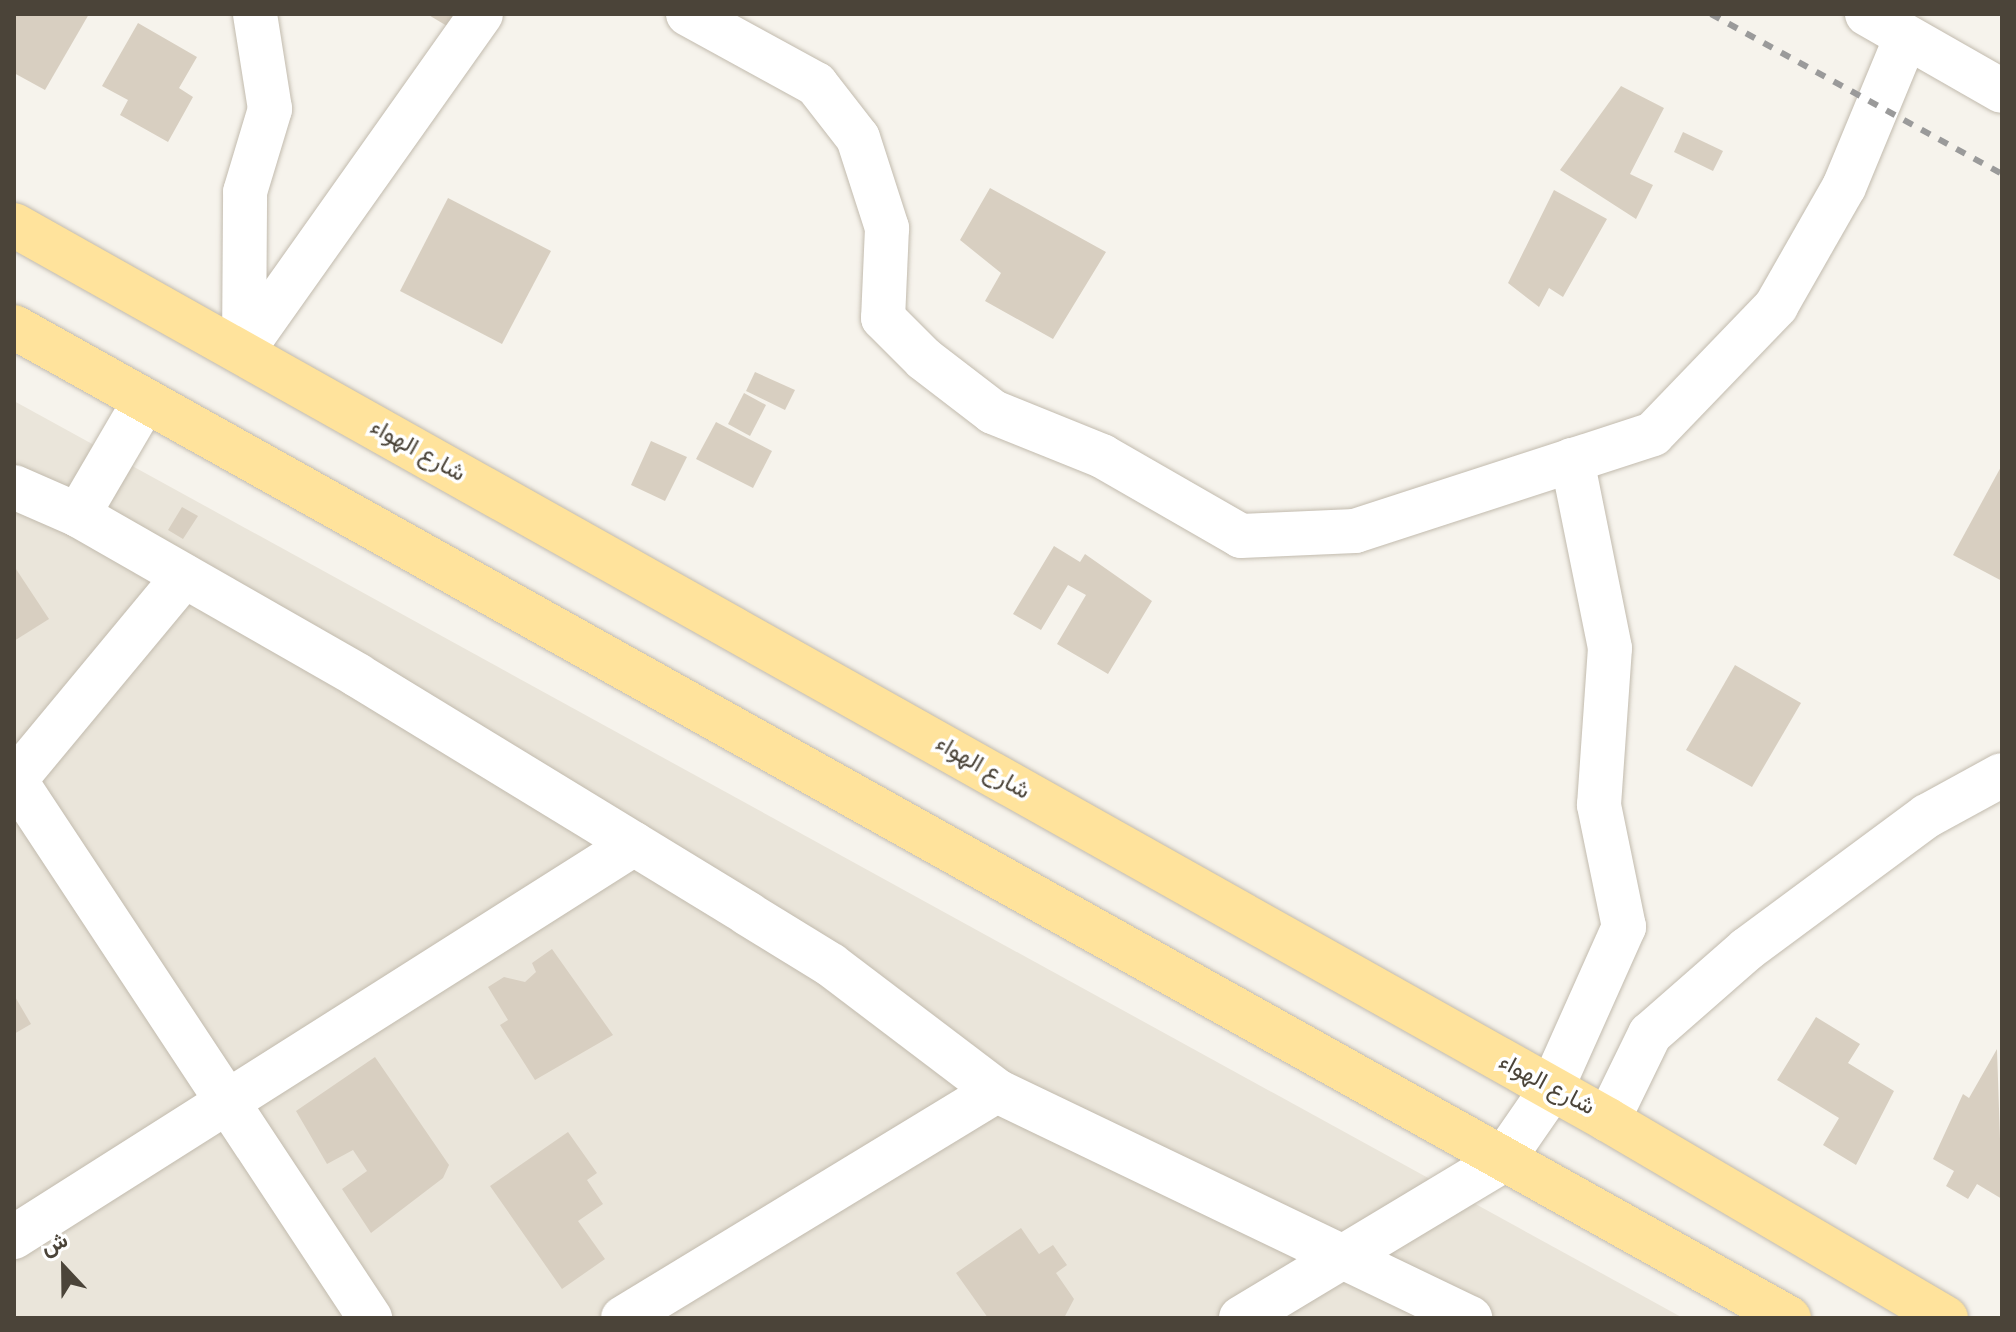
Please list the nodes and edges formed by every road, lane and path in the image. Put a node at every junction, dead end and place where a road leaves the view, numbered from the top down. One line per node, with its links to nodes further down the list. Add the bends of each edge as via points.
1 (255, 14): 9 (street, via 270,109 245,192)
2 (481, 14): 9 (street)
3 (688, 14): 11 (street, via 816,84 850,127 887,228 883,318 993,412 1102,456 1241,536 1355,531)
4 (1867, 14): 5 (street)
5 (1906, 37): 6 (street); 11 (street, via 1844,187 1776,306 1653,434)
6 (2002, 91)
7 (14, 225): 9 (main road, شارع الهواء)
8 (14, 327): 10 (main road)
9 (244, 349): 18 (main road, شارع الهواء)
10 (144, 402): 13 (street); 22 (main road)
11 (1572, 460): 18 (street, via 1610,648 1599,805 1624,927)
12 (14, 487): 13 (street)
13 (78, 515): 14 (street)
14 (184, 576): 16 (street); 17 (street)
15 (2002, 775): 21 (street, via 1927,816 1747,949 1650,1034)
16 (15, 780): 20 (street)
17 (634, 844): 19 (street, via 831,965); 20 (street)
18 (1551, 1090): 21 (main road, شارع الهواء); 22 (street)
19 (997, 1091): 24 (street); 26 (street)
20 (226, 1103): 23 (street); 25 (street)
21 (1608, 1120): 30 (main road, شارع الهواء)
22 (1502, 1161): 24 (street); 29 (main road)
23 (14, 1237)
24 (1344, 1257): 27 (street); 28 (street)
25 (370, 1318)
26 (623, 1318)
27 (1241, 1318)
28 (1470, 1318)
29 (1789, 1318)
30 (1946, 1318)

